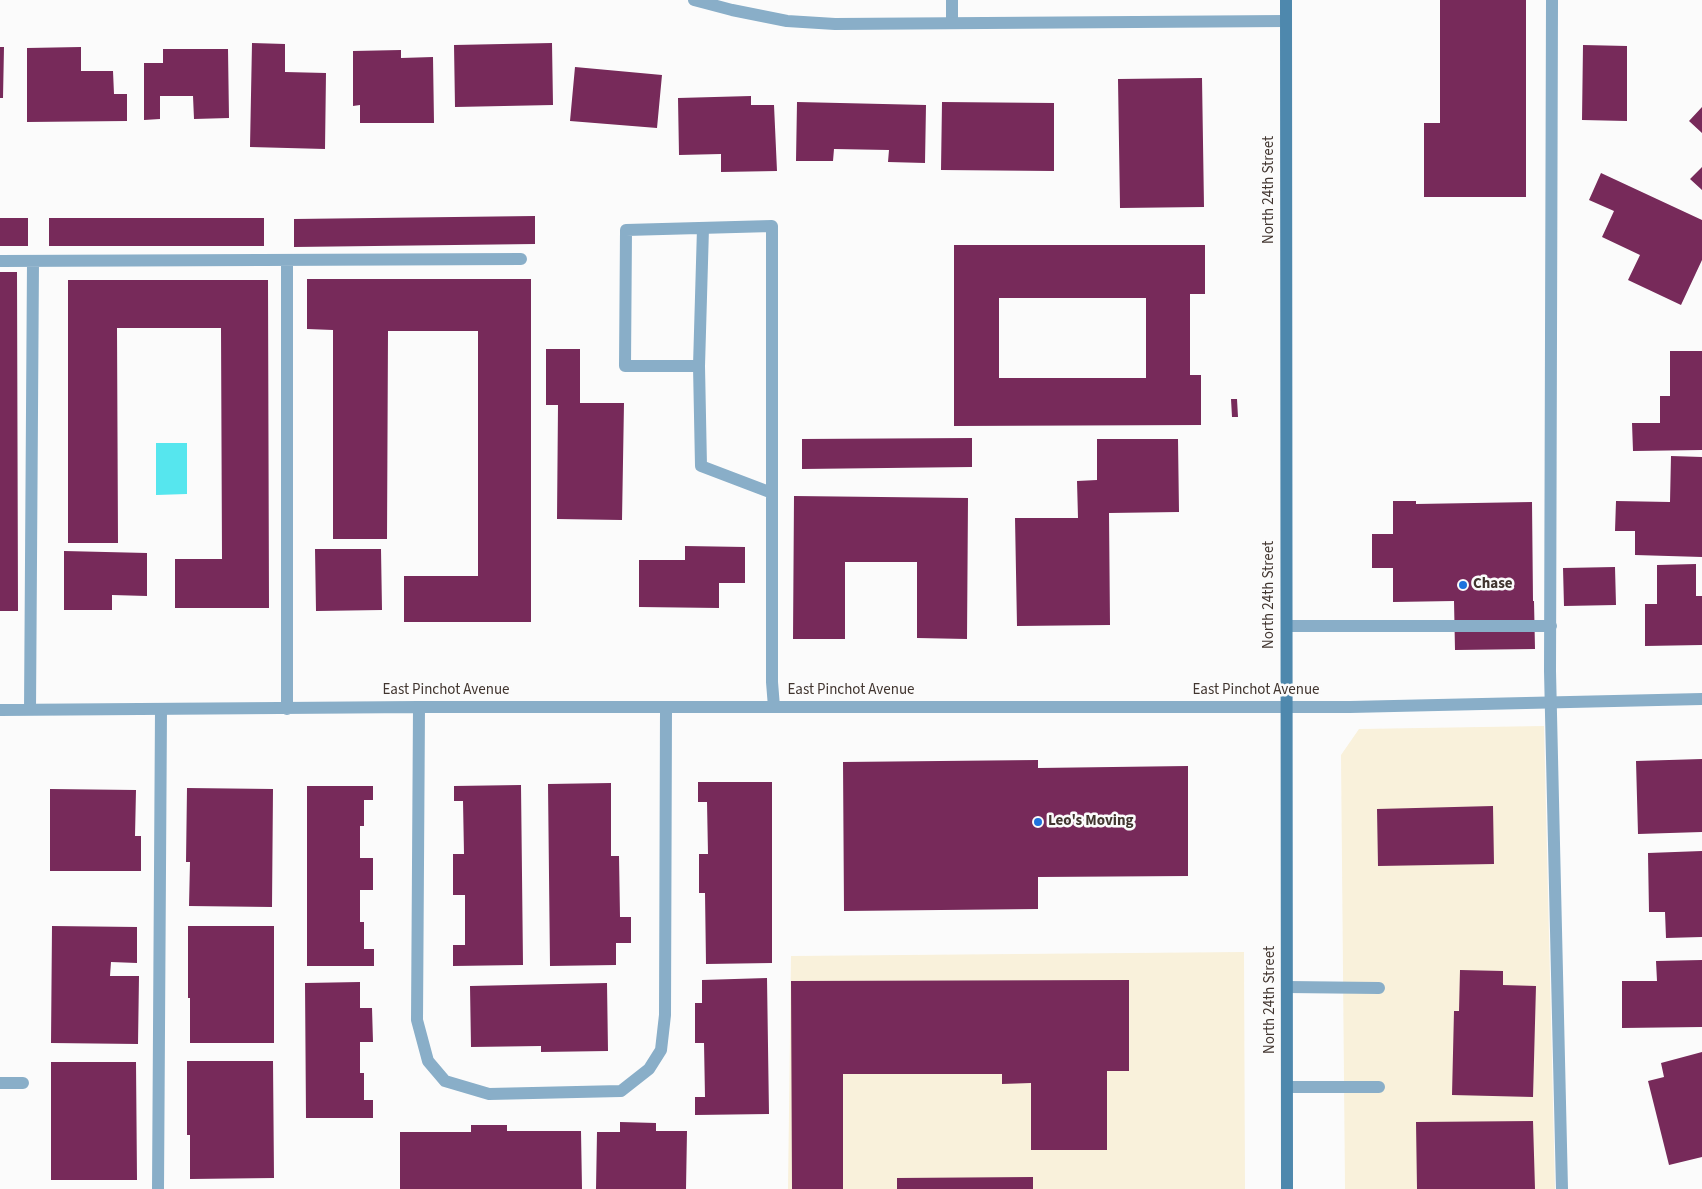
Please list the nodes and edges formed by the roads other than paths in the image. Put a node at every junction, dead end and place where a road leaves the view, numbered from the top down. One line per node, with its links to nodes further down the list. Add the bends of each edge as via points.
1 (694, 0): 6 (street, via 787,20 835,24)
2 (952, 0): 6 (street)
3 (1286, 0): 5 (main road, North 24th Street)
4 (1552, 0): 15 (street)
5 (1286, 20): 6 (street); 14 (main road, North 24th Street)
6 (952, 23)
7 (703, 228): 12 (street); 12 (street, via 626,230 625,366); 13 (street, via 772,226)
8 (521, 259): 9 (street)
9 (287, 260): 11 (street); 23 (street)
10 (0, 261): 11 (street)
11 (33, 261): 25 (street)
12 (699, 366): 13 (street, via 701,466)
13 (772, 493): 21 (street)
14 (1287, 626): 15 (street); 18 (main road, North 24th Street)
15 (1551, 626): 17 (street)
16 (1702, 699): 17 (street, East Pinchot Avenue)
17 (1550, 704): 18 (street, East Pinchot Avenue); 34 (street)
18 (1287, 707): 21 (street, East Pinchot Avenue); 26 (main road, North 24th Street)
19 (419, 708): 20 (street, East Pinchot Avenue); 20 (street, via 417,1020 428,1061 445,1081 489,1094 621,1091 649,1069 661,1050 665,1015); 23 (street, East Pinchot Avenue)
20 (666, 708): 21 (street, East Pinchot Avenue)
21 (774, 708)
22 (161, 709): 23 (street, East Pinchot Avenue); 25 (street, East Pinchot Avenue); 32 (street)
23 (287, 709)
24 (0, 710): 25 (street, East Pinchot Avenue)
25 (30, 710)
26 (1287, 987): 27 (street); 30 (main road, North 24th Street)
27 (1379, 988)
28 (0, 1083): 29 (street)
29 (23, 1083)
30 (1287, 1087): 31 (street); 33 (main road, North 24th Street)
31 (1379, 1087)
32 (158, 1189)
33 (1287, 1189)
34 (1562, 1189)

